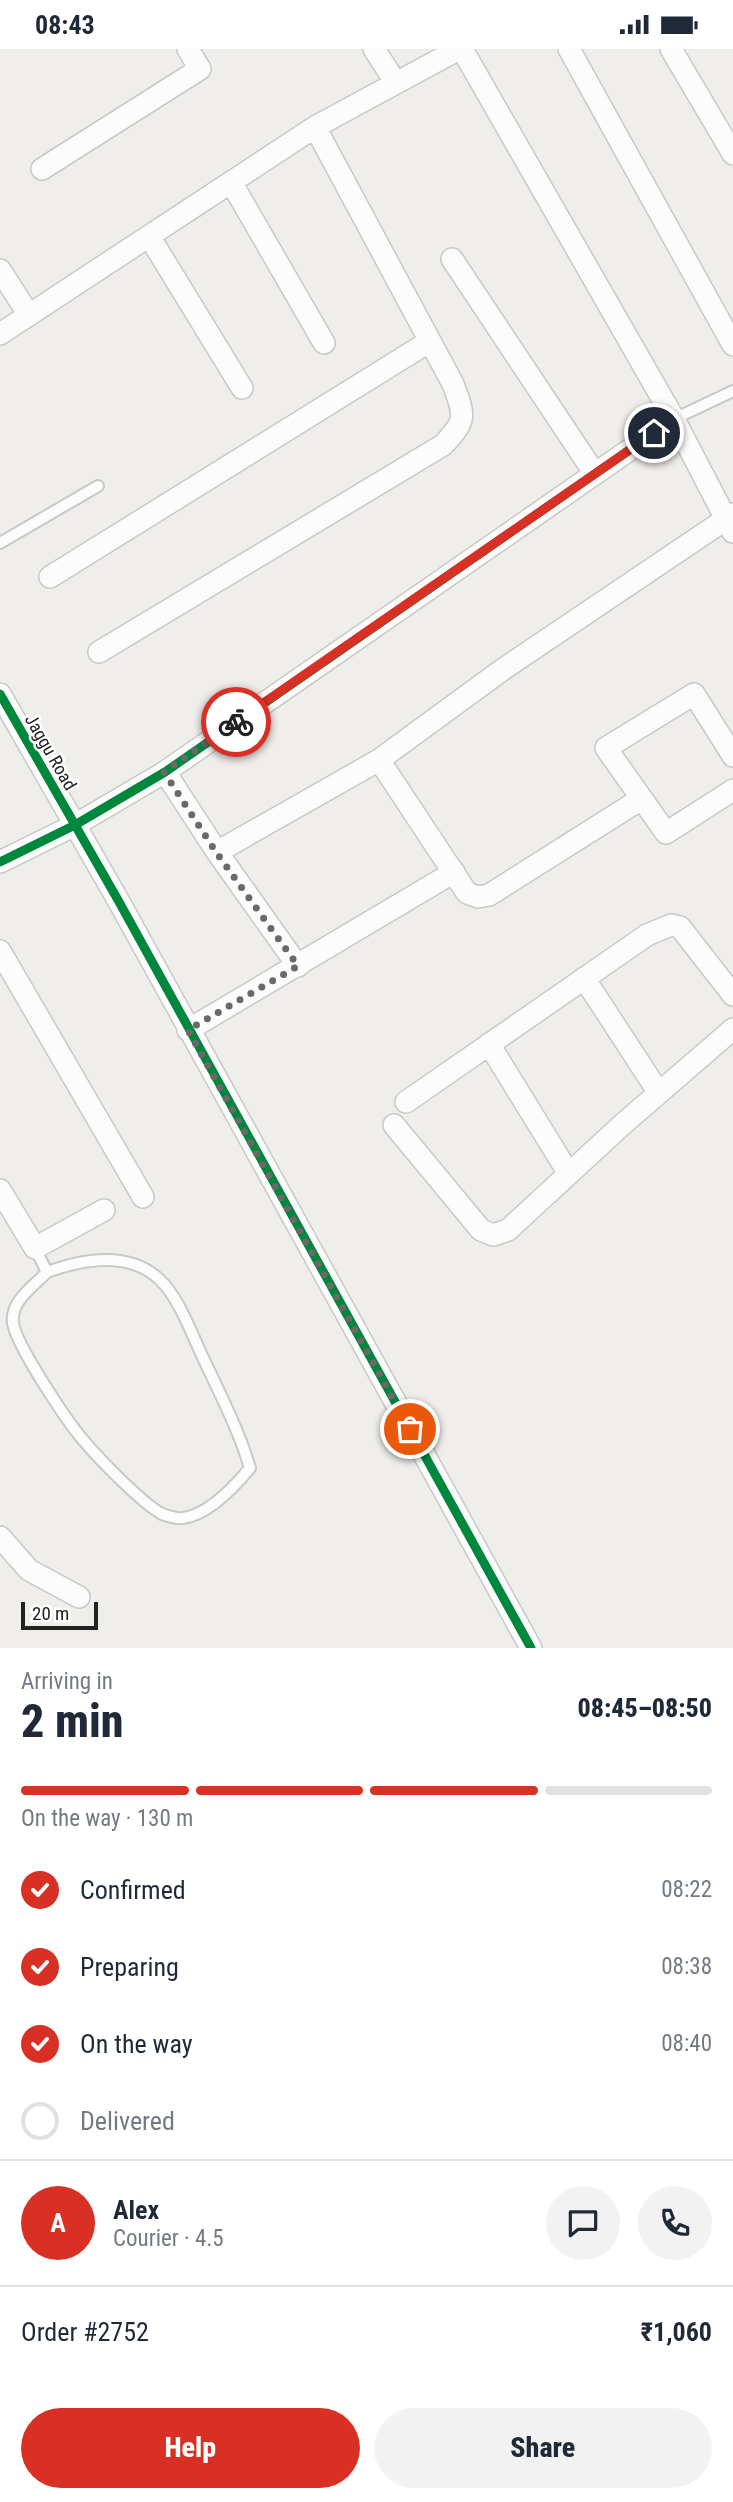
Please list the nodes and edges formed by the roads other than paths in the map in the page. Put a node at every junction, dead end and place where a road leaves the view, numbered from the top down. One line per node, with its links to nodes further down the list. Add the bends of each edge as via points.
1 (188, 49): 9 (street, via 200,69)
2 (374, 49): 6 (street)
3 (460, 49): 6 (street); 21 (street)
4 (569, 49): 18 (street)
5 (671, 49): 8 (street)
6 (396, 83): 7 (street)
7 (315, 127): 10 (street); 16 (street)
8 (733, 153)
9 (41, 169)
10 (231, 182): 11 (street); 17 (street)
11 (149, 236): 14 (street); 19 (street)
12 (452, 259): 22 (street)
13 (0, 269): 14 (street)
14 (29, 315): 15 (street)
15 (0, 334)
16 (430, 341): 26 (street); 27 (street, via 463,412 458,430 443,445)
17 (324, 343)
18 (733, 345)
19 (242, 388)
20 (733, 391): 21 (lane)
21 (674, 419): 22 (street); 24 (street)
22 (595, 474): 31 (street)
23 (98, 486): 25 (lane)
24 (731, 522): 30 (street, via 502,670)
25 (0, 543)
26 (50, 577)
27 (99, 652)
28 (0, 694): 34 (street, Jaggu Road)
29 (733, 756): 33 (street, via 694,694 606,748)
30 (379, 760): 35 (street); 37 (street)
31 (164, 772): 34 (street); 35 (street)
32 (733, 790): 33 (street, via 666,834)
33 (642, 799): 37 (street, via 489,895 467,893)
34 (75, 825): 36 (street); 43 (street, Jaggu Road)
35 (216, 852): 39 (street)
36 (0, 862)
37 (454, 872): 39 (street)
38 (0, 951): 50 (street)
39 (298, 966): 43 (street)
40 (584, 978): 41 (street, via 647,935 671,925 680,927); 44 (street); 45 (street)
41 (733, 995)
42 (733, 1028): 45 (street)
43 (188, 1030): 58 (street, Jaggu Road)
44 (489, 1044): 46 (street); 48 (street)
45 (659, 1093): 48 (street)
46 (406, 1102)
47 (394, 1125): 48 (street, via 481,1230 493,1235 508,1230)
48 (569, 1174)
49 (0, 1190): 52 (street)
50 (143, 1196)
51 (104, 1210): 52 (street)
52 (35, 1248): 53 (lane)
53 (47, 1272): 53 (lane, via 98,1259 130,1262 159,1279 177,1304 242,1440 250,1468 233,1489 183,1518 163,1515 83,1441 39,1376 13,1323 16,1303)
54 (0, 1537): 55 (street)
55 (20, 1559): 56 (street); 57 (street, via 29,1570)
56 (0, 1567)
57 (79, 1597)
58 (531, 1648)

